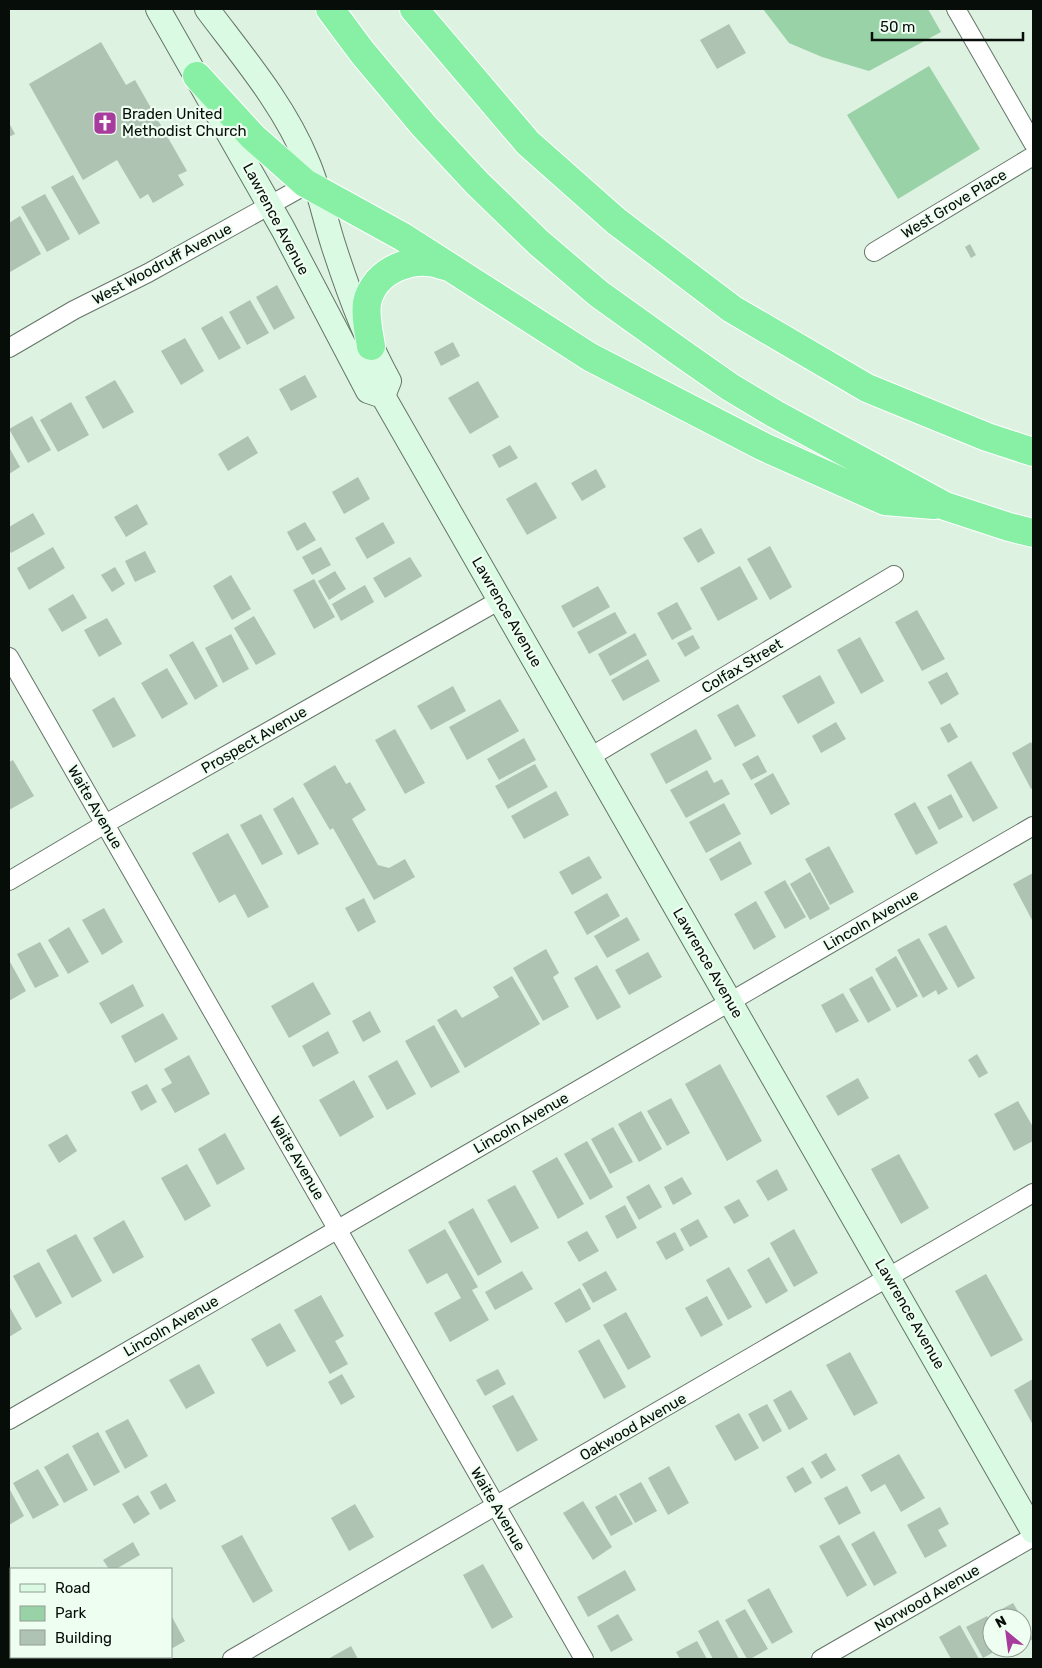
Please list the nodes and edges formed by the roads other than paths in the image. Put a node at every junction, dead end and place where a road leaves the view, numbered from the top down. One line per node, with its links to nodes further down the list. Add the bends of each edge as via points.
1 (158, 9): 6 (street, Lawrence Avenue)
2 (207, 9): 9 (street, via 283,114 300,145)
3 (330, 9): 17 (highway, via 405,104 470,176 538,243 598,294 760,405)
4 (414, 9): 16 (highway, via 528,143 616,221 732,309 867,388 987,437)
5 (956, 9): 7 (street)
6 (197, 76): 9 (highway, via 253,137); 10 (street, Lawrence Avenue)
7 (1033, 143)
8 (1033, 156): 11 (street, West Grove Place)
9 (313, 185): 10 (street, West Woodruff Avenue); 12 (highway); 13 (street)
10 (270, 205): 14 (street, West Woodruff Avenue); 15 (street, Lawrence Avenue, via 368,391)
11 (874, 252)
12 (456, 271): 13 (highway, via 437,263 417,261 384,276 367,302); 17 (highway, via 590,357 764,447 884,501)
13 (371, 346): 15 (street, via 389,381)
14 (9, 348)
15 (383, 396): 20 (street, Lawrence Avenue)
16 (1033, 452)
17 (945, 506): 18 (highway)
18 (1033, 533)
19 (894, 575): 22 (street, Colfax Street)
20 (500, 600): 22 (street, Lawrence Avenue); 23 (street, Prospect Avenue)
21 (9, 657): 23 (street, Waite Avenue)
22 (590, 757): 26 (street, Lawrence Avenue)
23 (105, 824): 25 (street, Prospect Avenue); 28 (street, Waite Avenue)
24 (1033, 826): 26 (street, Lincoln Avenue)
25 (9, 881)
26 (730, 1001): 28 (street, Lincoln Avenue); 29 (street, Lawrence Avenue)
27 (1033, 1194): 29 (street, Oakwood Avenue)
28 (338, 1229): 30 (street, Lincoln Avenue); 31 (street, Waite Avenue)
29 (889, 1278): 31 (street, Oakwood Avenue); 32 (street, Lawrence Avenue)
30 (9, 1420)
31 (496, 1506): 34 (street, Oakwood Avenue); 35 (street, Waite Avenue)
32 (1033, 1531)
33 (1033, 1537): 36 (street, Norwood Avenue)
34 (232, 1659)
35 (584, 1659)
36 (821, 1659)

